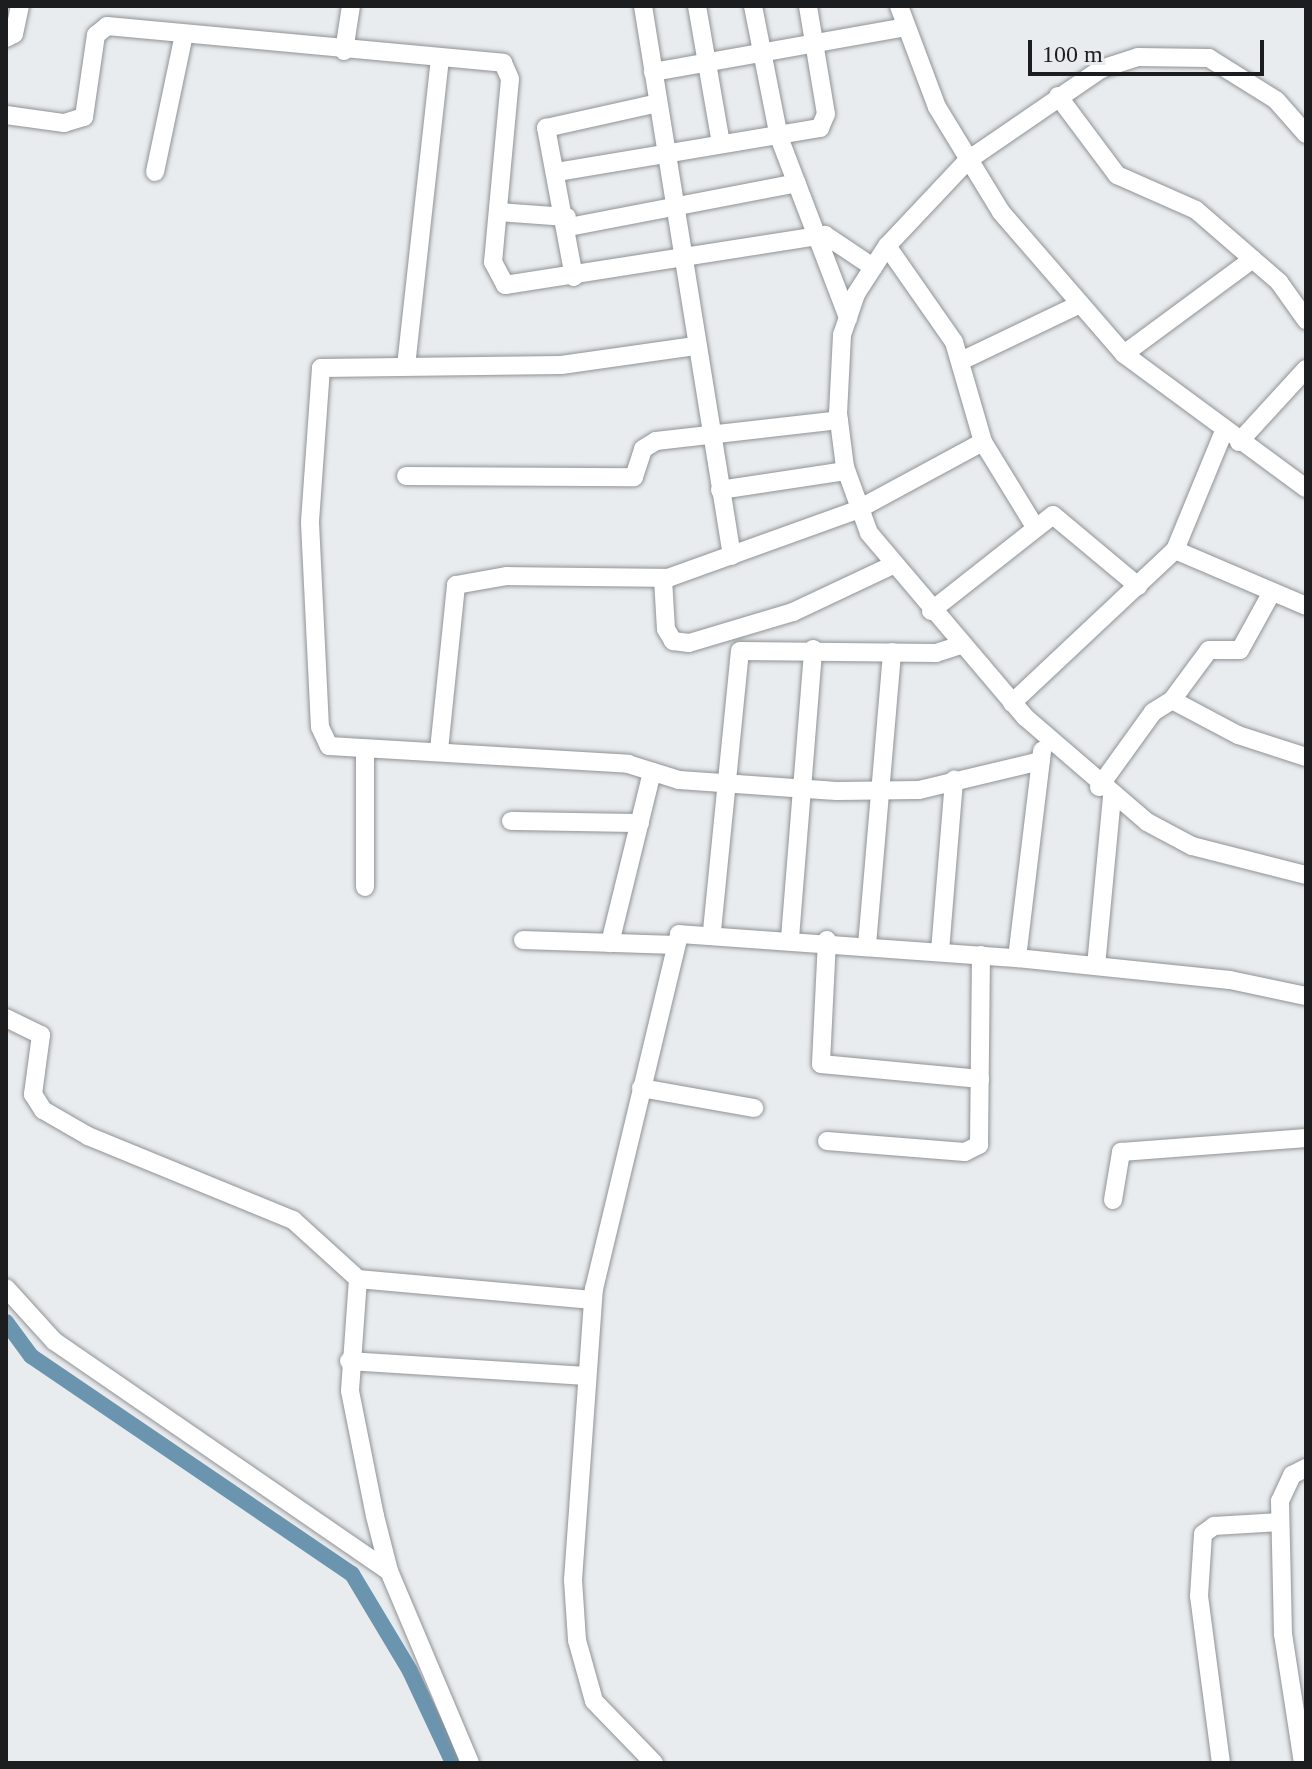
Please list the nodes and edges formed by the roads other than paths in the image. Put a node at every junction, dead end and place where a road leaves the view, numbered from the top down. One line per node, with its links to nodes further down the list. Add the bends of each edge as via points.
1 (20, 6): 10 (street, via 14,34)
2 (351, 6): 12 (street)
3 (643, 6): 16 (street)
4 (697, 6): 15 (street)
5 (753, 6): 13 (street)
6 (808, 6): 11 (street)
7 (899, 6): 8 (street)
8 (905, 27): 11 (street); 24 (street, via 937,107)
9 (184, 34): 12 (street); 19 (street, via 102,27 84,117 64,123); 25 (street)
10 (6, 38)
11 (813, 43): 13 (street); 21 (street, via 824,123)
12 (344, 51): 14 (street)
13 (761, 53): 15 (street); 21 (street)
14 (440, 58): 29 (street, via 503,63 509,71); 43 (street)
15 (705, 63): 16 (street); 22 (street)
16 (653, 72): 18 (street)
17 (1058, 96): 20 (street, via 1138,57 1189,54 1229,65); 24 (street); 34 (street, via 1117,175 1186,204)
18 (658, 103): 23 (street); 26 (street, via 548,125)
19 (6, 115)
20 (1306, 134)
21 (779, 137): 22 (street); 27 (street)
22 (721, 144): 23 (street)
23 (667, 153): 26 (street); 28 (street)
24 (968, 160): 32 (street); 37 (street)
25 (155, 172)
26 (557, 172): 30 (street)
27 (797, 183): 28 (street); 31 (street)
28 (676, 205): 30 (street); 33 (street)
29 (498, 212): 30 (street); 36 (street, via 497,278 518,287)
30 (568, 222): 36 (street)
31 (817, 236): 33 (street); 35 (street, via 831,237); 38 (street)
32 (887, 246): 35 (street); 42 (street)
33 (681, 258): 36 (street); 40 (street)
34 (1253, 259): 39 (street); 41 (street)
35 (873, 267): 38 (street)
36 (574, 277)
37 (1080, 304): 41 (street); 42 (street)
38 (848, 318): 45 (street)
39 (1306, 320)
40 (695, 346): 43 (street, via 561,365); 46 (street)
41 (1124, 354): 47 (street)
42 (961, 361): 48 (street)
43 (406, 366): 71 (street, via 325,366 317,374 310,479 320,727 329,746)
44 (1306, 369): 47 (street)
45 (839, 420): 46 (street); 49 (street)
46 (710, 433): 50 (street, via 651,443 634,477); 52 (street)
47 (1232, 436): 51 (street); 55 (street)
48 (983, 442): 53 (street); 54 (street)
49 (846, 471): 52 (street); 53 (street)
50 (406, 476)
51 (1306, 488)
52 (720, 490): 56 (street)
53 (857, 510): 56 (street); 57 (street)
54 (1035, 527): 59 (street, via 1060,515); 62 (street)
55 (1175, 550): 59 (street); 60 (street)
56 (732, 556): 58 (street)
57 (893, 565): 62 (street); 63 (street)
58 (663, 579): 63 (street, via 673,641); 72 (street, via 507,576 456,585)
59 (1138, 586): 69 (street)
60 (1272, 592): 61 (street); 68 (street, via 1240,650 1209,650)
61 (1306, 606)
62 (931, 611): 64 (street)
63 (722, 636): 66 (street)
64 (961, 645): 67 (street); 69 (street)
65 (813, 649): 66 (street); 67 (street); 78 (street)
66 (740, 651): 77 (street)
67 (892, 652): 79 (street)
68 (1172, 700): 73 (street, via 1249,740); 80 (street, via 1153,712)
69 (1012, 703): 70 (street)
70 (1044, 735): 74 (street); 80 (street)
71 (365, 750): 72 (street); 84 (street)
72 (439, 750): 75 (street, via 628,764)
73 (1306, 757)
74 (1041, 761): 76 (street); 94 (street)
75 (652, 772): 77 (street); 82 (street)
76 (954, 780): 79 (street); 92 (street)
77 (730, 783): 78 (street); 85 (street)
78 (804, 789): 79 (street); 86 (street)
79 (876, 791): 91 (street)
80 (1106, 792): 83 (street, via 1192,846); 95 (street)
81 (511, 821): 82 (street)
82 (640, 823): 89 (street)
83 (1306, 875)
84 (365, 887)
85 (712, 931): 86 (street); 90 (street, via 683,931)
86 (790, 938): 88 (street)
87 (523, 940): 89 (street)
88 (827, 940): 91 (street); 98 (street, via 821,1064)
89 (610, 943): 90 (street)
90 (675, 945): 99 (street)
91 (867, 945): 92 (street)
92 (940, 951): 93 (street)
93 (981, 955): 94 (street); 98 (street)
94 (1017, 958): 95 (street)
95 (1096, 966): 96 (street)
96 (1306, 996)
97 (6, 1018): 104 (street, via 41,1035 33,1094 43,1110 88,1136 293,1220)
98 (980, 1079): 102 (street, via 980,1140 973,1150)
99 (641, 1088): 100 (street); 106 (street)
100 (754, 1108)
101 (1306, 1138): 103 (street, via 1121,1152)
102 (827, 1141)
103 (1113, 1200)
104 (358, 1279): 106 (street); 107 (street)
105 (6, 1288): 111 (street, via 54,1341)
106 (592, 1300): 108 (street)
107 (349, 1361): 108 (street); 111 (street)
108 (586, 1376): 113 (street, via 573,1580 577,1640 594,1701)
109 (1306, 1468): 110 (street, via 1287,1481)
110 (1280, 1522): 114 (street, via 1214,1526 1203,1534 1199,1596); 115 (street, via 1283,1634)
111 (389, 1571): 112 (street)
112 (470, 1763)
113 (654, 1763)
114 (1221, 1763)
115 (1303, 1763)

